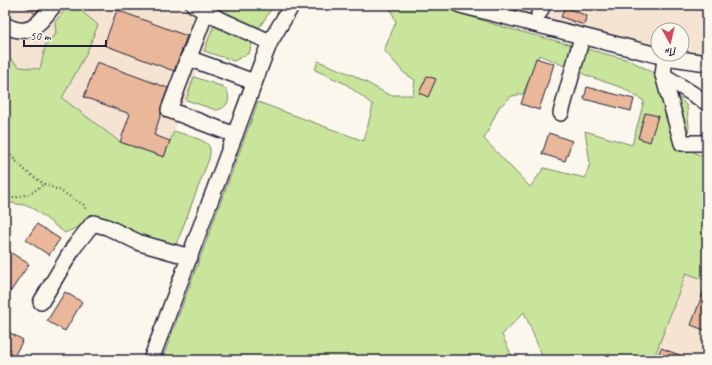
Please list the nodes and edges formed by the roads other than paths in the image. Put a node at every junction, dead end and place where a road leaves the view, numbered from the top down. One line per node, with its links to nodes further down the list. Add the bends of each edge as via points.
1 (54, 5): 5 (lane, via 37,25 28,30 16,30)
2 (292, 5): 7 (lane)
3 (460, 5): 6 (lane)
4 (200, 8): 7 (lane); 9 (lane)
5 (5, 25)
6 (582, 37): 8 (lane); 16 (lane)
7 (270, 42): 14 (lane)
8 (650, 54)
9 (188, 58): 14 (lane); 17 (lane, via 169,110)
10 (690, 61): 12 (lane)
11 (665, 62): 13 (lane)
12 (707, 63)
13 (663, 75): 15 (lane); 18 (lane, via 682,143)
14 (254, 82): 17 (lane)
15 (707, 103)
16 (561, 113)
17 (235, 135): 19 (lane)
18 (707, 143)
19 (190, 257): 20 (lane, via 140,243 93,223 74,247); 21 (lane)
20 (41, 302)
21 (151, 360)

